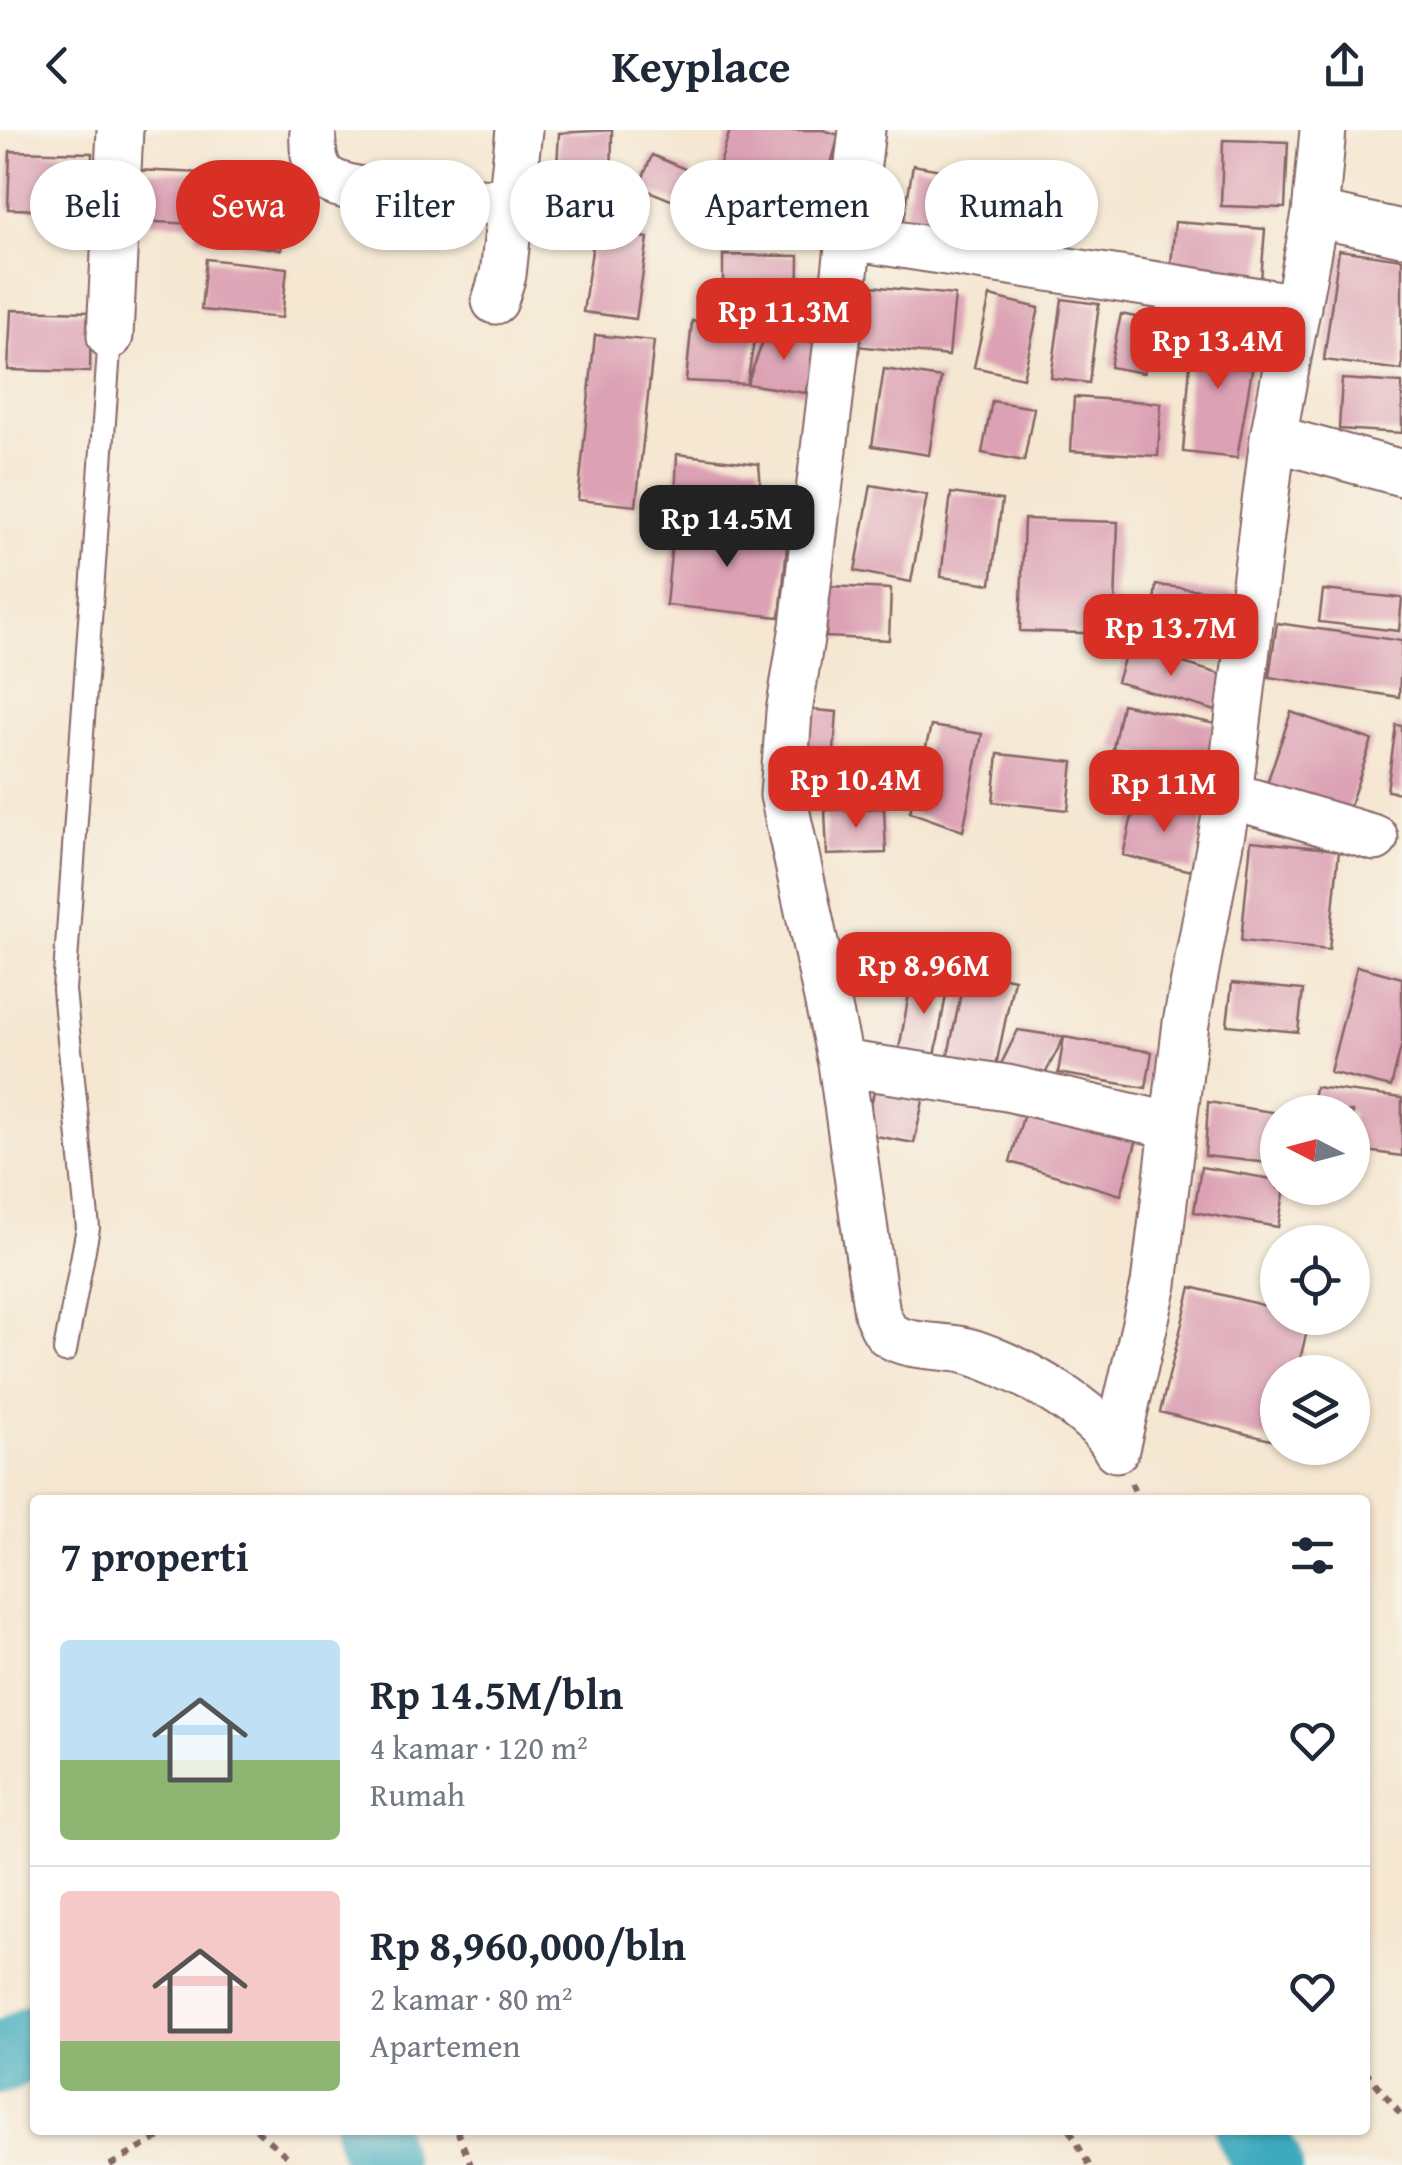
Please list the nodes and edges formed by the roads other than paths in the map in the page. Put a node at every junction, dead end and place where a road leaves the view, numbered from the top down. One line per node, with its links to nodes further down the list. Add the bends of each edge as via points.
1 (120, 130): 16 (street)
2 (314, 130): 8 (street, via 316,164 326,180)
3 (519, 130): 6 (street)
4 (862, 130): 7 (street)
5 (1324, 130): 10 (street)
6 (516, 160)
7 (859, 160)
8 (510, 203)
9 (510, 211): 14 (street)
10 (1314, 214): 11 (street); 15 (street)
11 (1402, 233)
12 (905, 246): 15 (street)
13 (851, 250): 21 (street, via 788,712 783,795)
14 (494, 301)
15 (1298, 307): 17 (street)
16 (110, 336): 23 (lane, via 64,990 88,1228)
17 (1273, 438): 18 (street); 19 (street)
18 (1402, 473)
19 (1230, 795): 20 (street); 22 (street)
20 (1375, 838)
21 (841, 1063): 22 (street, via 1007,1088); 22 (street, via 885,1332 996,1360 1048,1387 1110,1434 1116,1449 1154,1284)
22 (1173, 1126)
23 (65, 1351)

